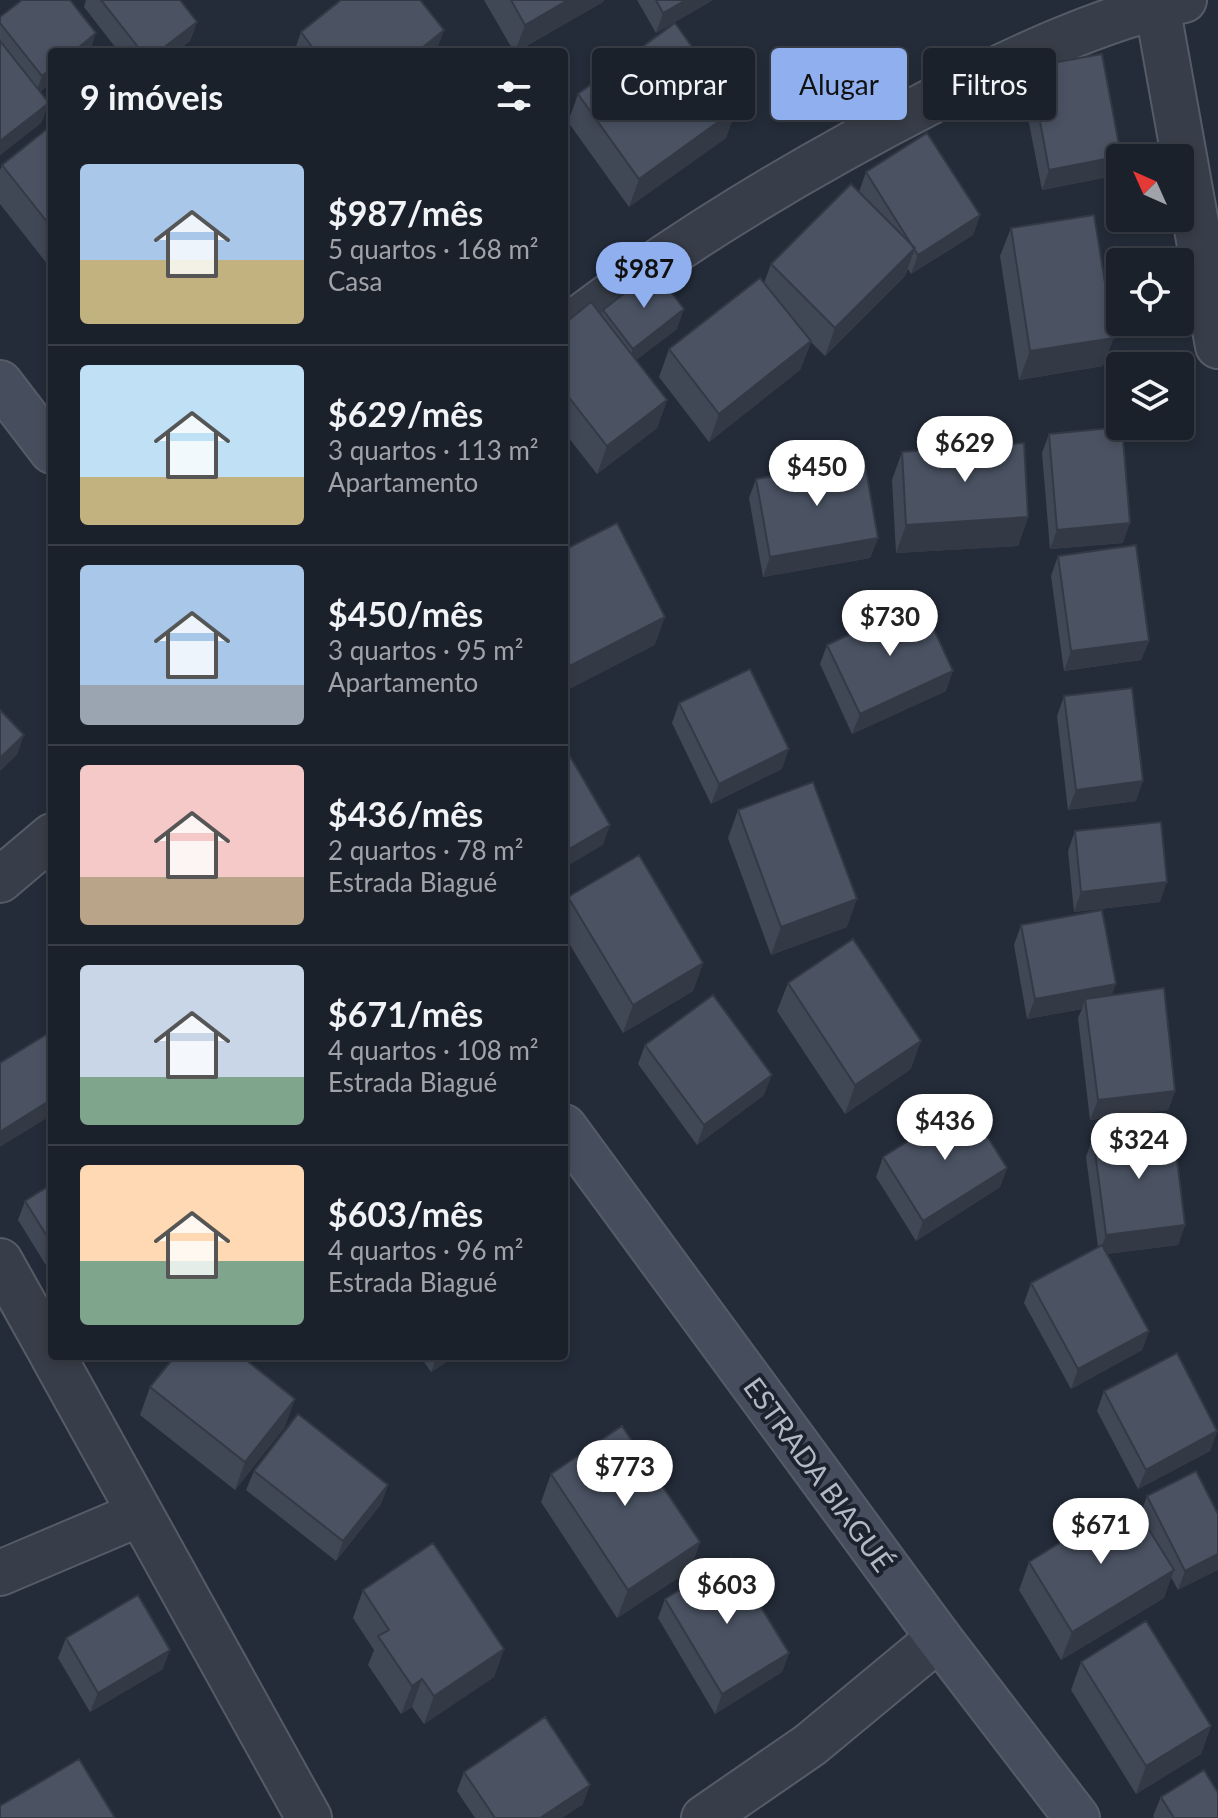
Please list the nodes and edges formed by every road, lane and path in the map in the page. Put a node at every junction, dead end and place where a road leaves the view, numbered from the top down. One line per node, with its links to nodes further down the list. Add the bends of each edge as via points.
1 (1166, 2): 2 (street, via 991,71 775,185 643,269); 3 (street)
2 (568, 327)
3 (1218, 346)
4 (0, 383): 5 (main road)
5 (48, 446)
6 (48, 839): 7 (street)
7 (0, 880)
8 (568, 1132): 14 (main road, ESTRADA BIAGUÉ)
9 (0, 1261): 10 (street)
10 (48, 1338)
11 (62, 1360): 12 (street)
12 (139, 1514): 13 (street); 15 (street)
13 (0, 1573)
14 (939, 1638): 16 (street, via 810,1745); 17 (main road, ESTRADA BIAGUÉ)
15 (309, 1818)
16 (704, 1818)
17 (1077, 1818)

